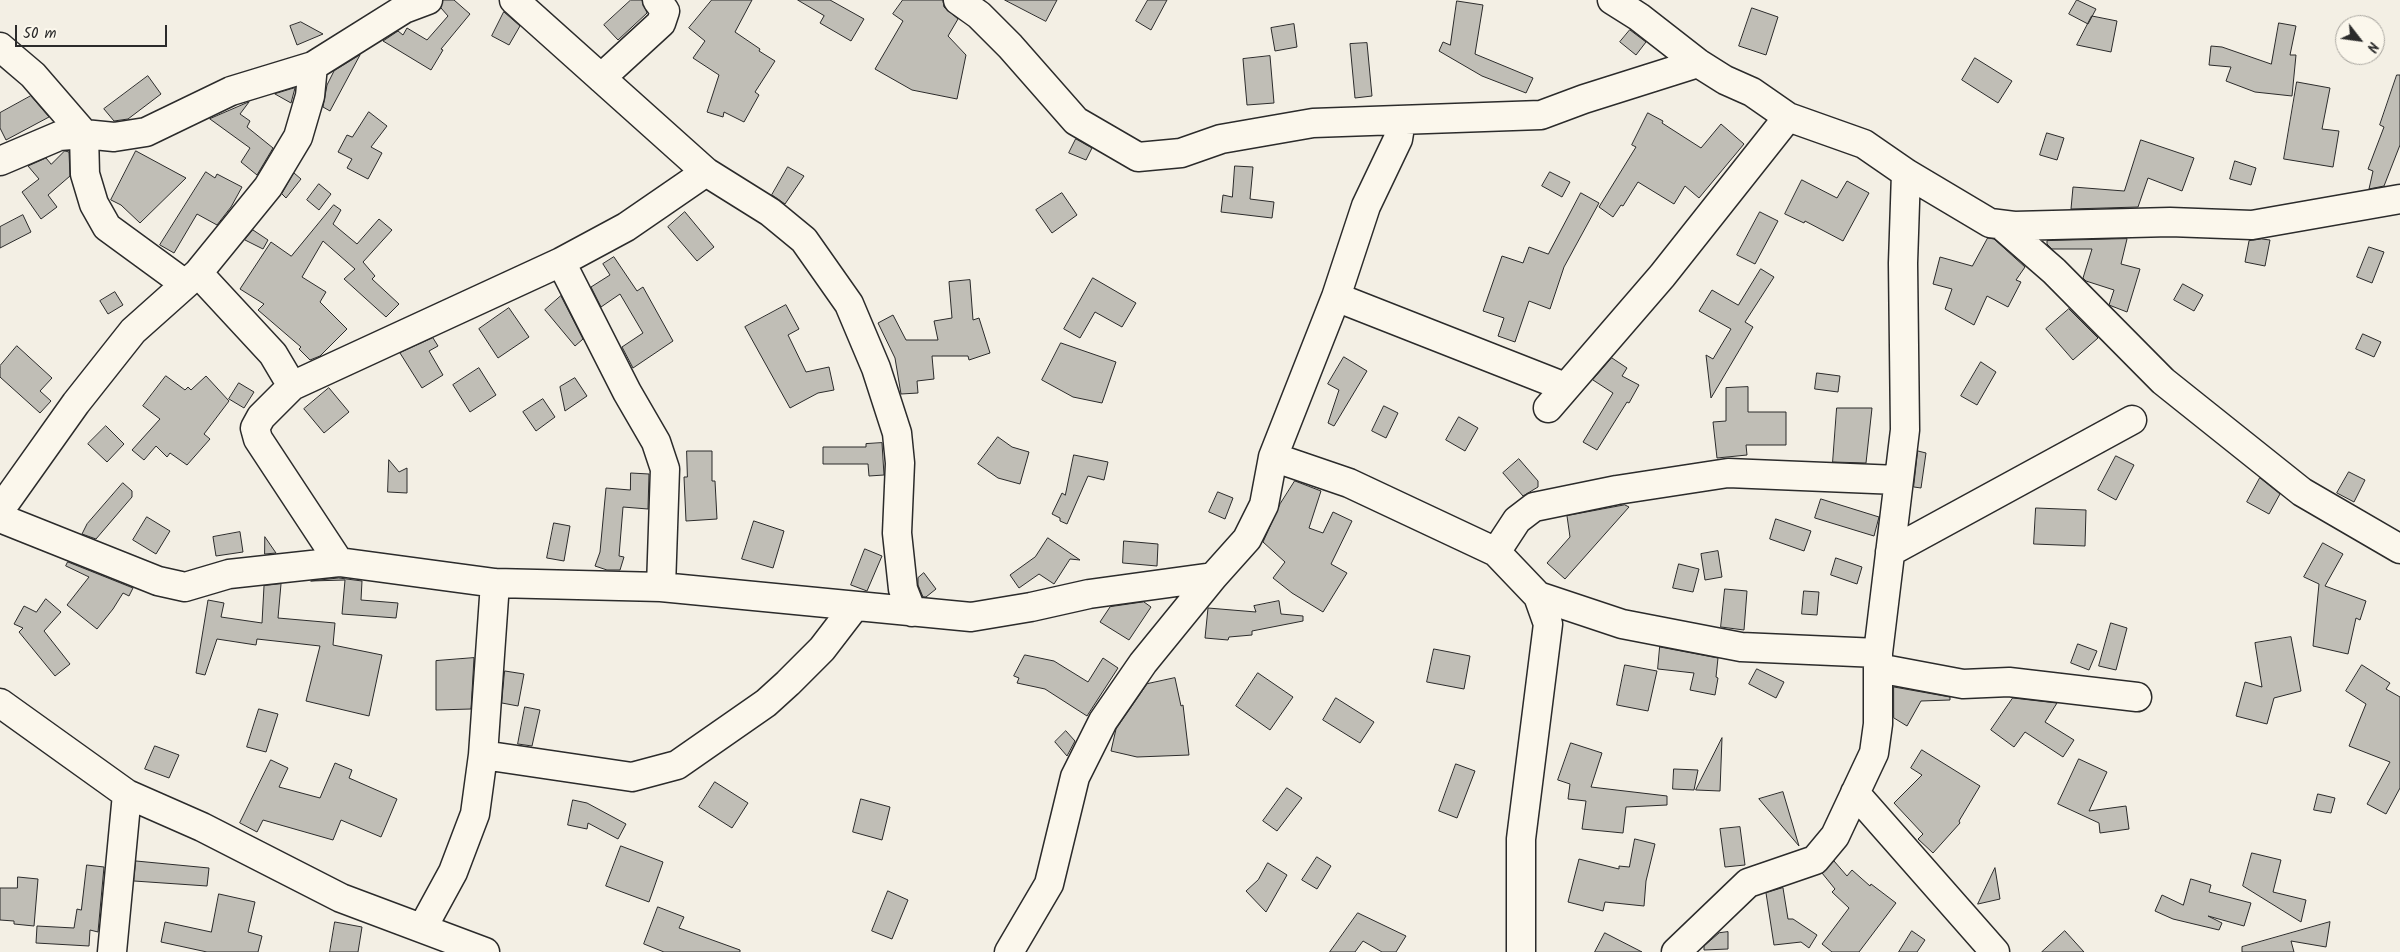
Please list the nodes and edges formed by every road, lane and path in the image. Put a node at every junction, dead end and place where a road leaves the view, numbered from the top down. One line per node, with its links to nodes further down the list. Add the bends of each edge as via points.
1 (428, 0): 8 (street, via 404,9)
2 (514, 0): 9 (street)
3 (657, 0): 9 (street, via 665,11 661,23)
4 (958, 0): 11 (street, via 980,15 1076,121 1138,157 1181,153 1221,139 1313,122)
5 (1612, 0): 7 (street)
6 (0, 47): 12 (street, via 33,75)
7 (1698, 62): 10 (street, via 1725,80 1752,92); 11 (street, via 1541,115)
8 (313, 66): 12 (street, via 232,91 146,132 114,137); 19 (street, via 310,96 298,137 268,188)
9 (601, 78): 14 (street)
10 (1788, 117): 15 (street, via 1864,144); 22 (street, via 1662,276)
11 (1401, 120): 20 (street, via 1398,139 1366,206)
12 (84, 134): 13 (street, via 59,136); 19 (street, via 85,174 94,204 107,227)
13 (0, 161)
14 (706, 172): 18 (street, via 626,227); 38 (street, via 770,212 804,240 849,304 876,368 897,433 900,463 897,533 903,589)
15 (1906, 173): 17 (street, via 1990,223); 26 (street, via 1903,263 1905,430)
16 (2400, 199): 17 (street, via 2252,225 2170,222)
17 (2001, 225): 29 (street, via 2054,272 2163,381 2302,492)
18 (560, 262): 21 (street); 35 (street, via 656,442 665,469)
19 (192, 279): 21 (street, via 273,354); 27 (street, via 133,331 76,403)
20 (1336, 297): 22 (street); 25 (street)
21 (292, 386): 32 (street, via 261,417 256,428 258,439)
22 (1565, 387): 23 (street)
23 (1548, 408)
24 (2132, 420): 31 (street)
25 (1273, 457): 30 (street, via 1349,483); 33 (street, via 1264,505 1247,539)
26 (1898, 480): 30 (street, via 1728,473 1618,490 1534,507 1517,520); 31 (street)
27 (0, 510)
28 (0, 518): 32 (street, via 158,580 184,586 229,574)
29 (2400, 549)
30 (1496, 552): 36 (street)
31 (1890, 552): 39 (street)
32 (339, 562): 34 (street)
33 (1213, 577): 38 (street, via 1089,594 971,617); 48 (street, via 1143,663 1102,721 1075,777 1049,884)
34 (495, 583): 35 (street); 42 (street)
35 (661, 587): 37 (street)
36 (1538, 596): 39 (street, via 1622,624 1741,647); 49 (street, via 1548,624 1522,839)
37 (855, 606): 38 (street); 42 (street, via 822,649 788,683 677,765 632,776)
38 (912, 612)
39 (1878, 660): 40 (street, via 1962,684 2009,682); 43 (street, via 1878,724 1874,752)
40 (2137, 697)
41 (0, 703): 44 (street)
42 (482, 755): 45 (street, via 476,814 453,872)
43 (1855, 793): 50 (street, via 1834,836 1815,860 1748,883); 51 (street)
44 (127, 794): 45 (street, via 202,827 342,898); 46 (street)
45 (423, 927): 47 (street)
46 (112, 952)
47 (485, 952)
48 (1009, 952)
49 (1520, 952)
50 (1676, 952)
51 (1995, 952)

